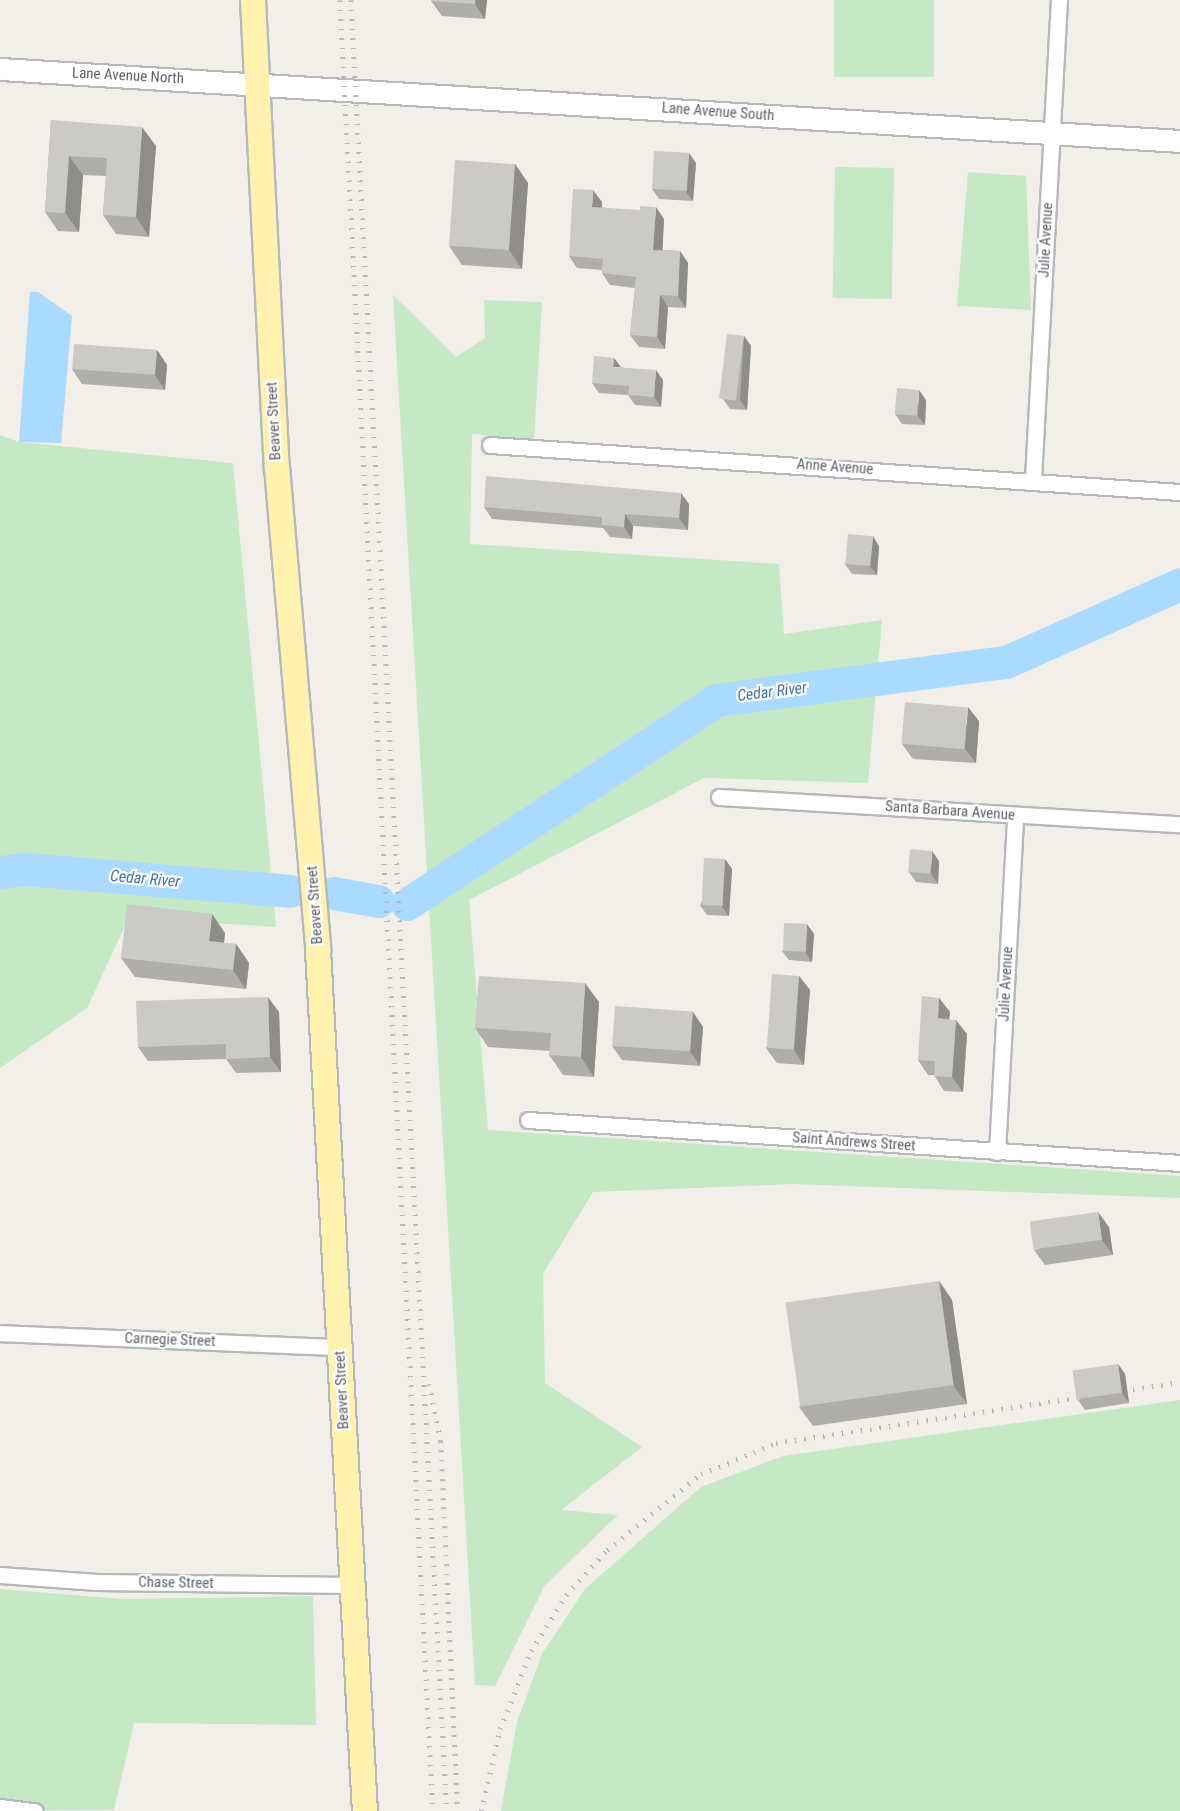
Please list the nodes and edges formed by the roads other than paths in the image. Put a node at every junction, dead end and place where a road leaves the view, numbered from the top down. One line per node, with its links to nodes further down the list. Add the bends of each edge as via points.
1 (253, 0): 4 (main road, Beaver Street)
2 (1059, 0): 5 (street, Julie Avenue)
3 (0, 69): 4 (main road, Lane Avenue North)
4 (256, 82): 5 (main road, Lane Avenue South); 17 (main road, Beaver Street, via 277,467 318,950)
5 (1052, 133): 6 (main road, Lane Avenue South); 8 (street, Julie Avenue)
6 (1180, 141)
7 (490, 446): 8 (street, Anne Avenue)
8 (1033, 479): 9 (street, Anne Avenue)
9 (1180, 492)
10 (719, 797): 11 (street, Santa Barbara Avenue)
11 (1015, 815): 12 (street, Santa Barbara Avenue); 14 (street, Julie Avenue)
12 (1180, 824)
13 (528, 1120): 14 (street, Saint Andrews Street)
14 (997, 1152): 15 (street, Saint Andrews Street)
15 (1180, 1163)
16 (0, 1333): 17 (street, Carnegie Street)
17 (339, 1347): 19 (main road, Beaver Street)
18 (0, 1575): 19 (street, Chase Street, via 97,1582)
19 (352, 1585): 22 (main road, Beaver Street)
20 (0, 1807): 21 (street)
21 (35, 1811)
22 (365, 1811)

